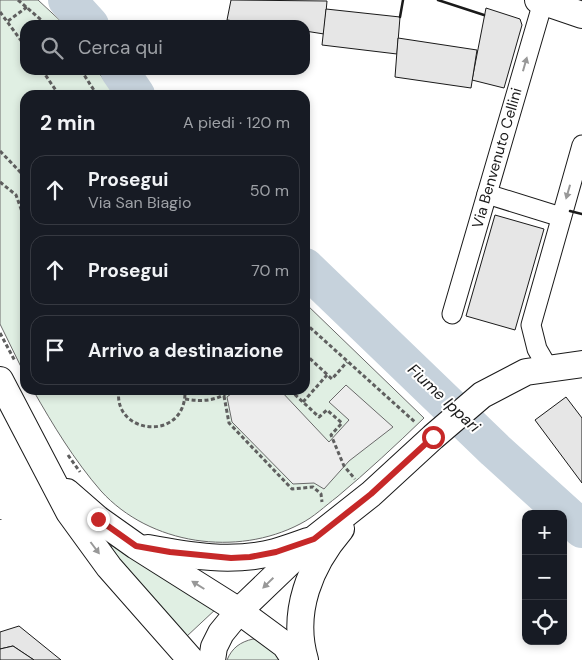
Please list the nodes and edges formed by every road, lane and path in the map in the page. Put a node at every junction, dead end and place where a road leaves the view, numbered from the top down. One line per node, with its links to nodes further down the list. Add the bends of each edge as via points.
1 (18, 0): 3 (path)
2 (540, 1): 5 (main road); 17 (street, Via Benvenuto Cellini, one-way to 2)
3 (27, 7): 6 (path); 7 (path)
4 (0, 12): 7 (path)
5 (582, 15)
6 (41, 20)
7 (8, 21): 8 (path)
8 (20, 39)
9 (45, 75): 11 (path)
10 (84, 75): 12 (path)
11 (56, 90)
12 (94, 90)
13 (582, 145): 19 (street, one-way to 19)
14 (0, 151): 15 (path)
15 (20, 172)
16 (0, 182): 18 (path, via 16,195)
17 (487, 194): 19 (street); 20 (street, Via Benvenuto Cellini)
18 (20, 204)
19 (561, 217): 25 (street, via 532,326 537,350)
20 (452, 314)
21 (310, 328): 24 (path)
22 (0, 333): 27 (path)
23 (310, 359): 28 (path)
24 (347, 362): 28 (path, via 332,379); 37 (path)
25 (548, 368): 26 (main road); 37 (main road, via 526,372 482,395)
26 (580, 368)
27 (8, 373): 39 (main road)
28 (328, 375): 29 (path)
29 (310, 394)
30 (119, 395): 35 (path, via 125,414 133,422 154,428 175,419)
31 (185, 395): 35 (path)
32 (295, 395): 36 (path)
33 (309, 395): 36 (path)
34 (224, 396): 35 (path, via 211,400); 42 (path, via 229,423 292,489 313,487 321,494)
35 (185, 399)
36 (303, 402): 41 (path, via 320,417 327,410 342,423 331,435 344,466)
37 (427, 432): 41 (main road)
38 (66, 452): 40 (path)
39 (50, 477): 44 (main road, via 98,519); 46 (main road, one-way to 46, via 69,512 109,567)
40 (85, 479)
41 (365, 489): 43 (main road); 49 (main road, via 329,543 307,585 301,608)
42 (323, 507)
43 (314, 539): 44 (main road, via 276,552 231,558 179,554); 45 (main road, one-way to 45)
44 (136, 546): 45 (main road, one-way to 44)
45 (240, 611): 47 (main road, via 221,633); 48 (main road, via 285,645)
46 (191, 660)
47 (212, 660)
48 (295, 660)
49 (305, 660)

